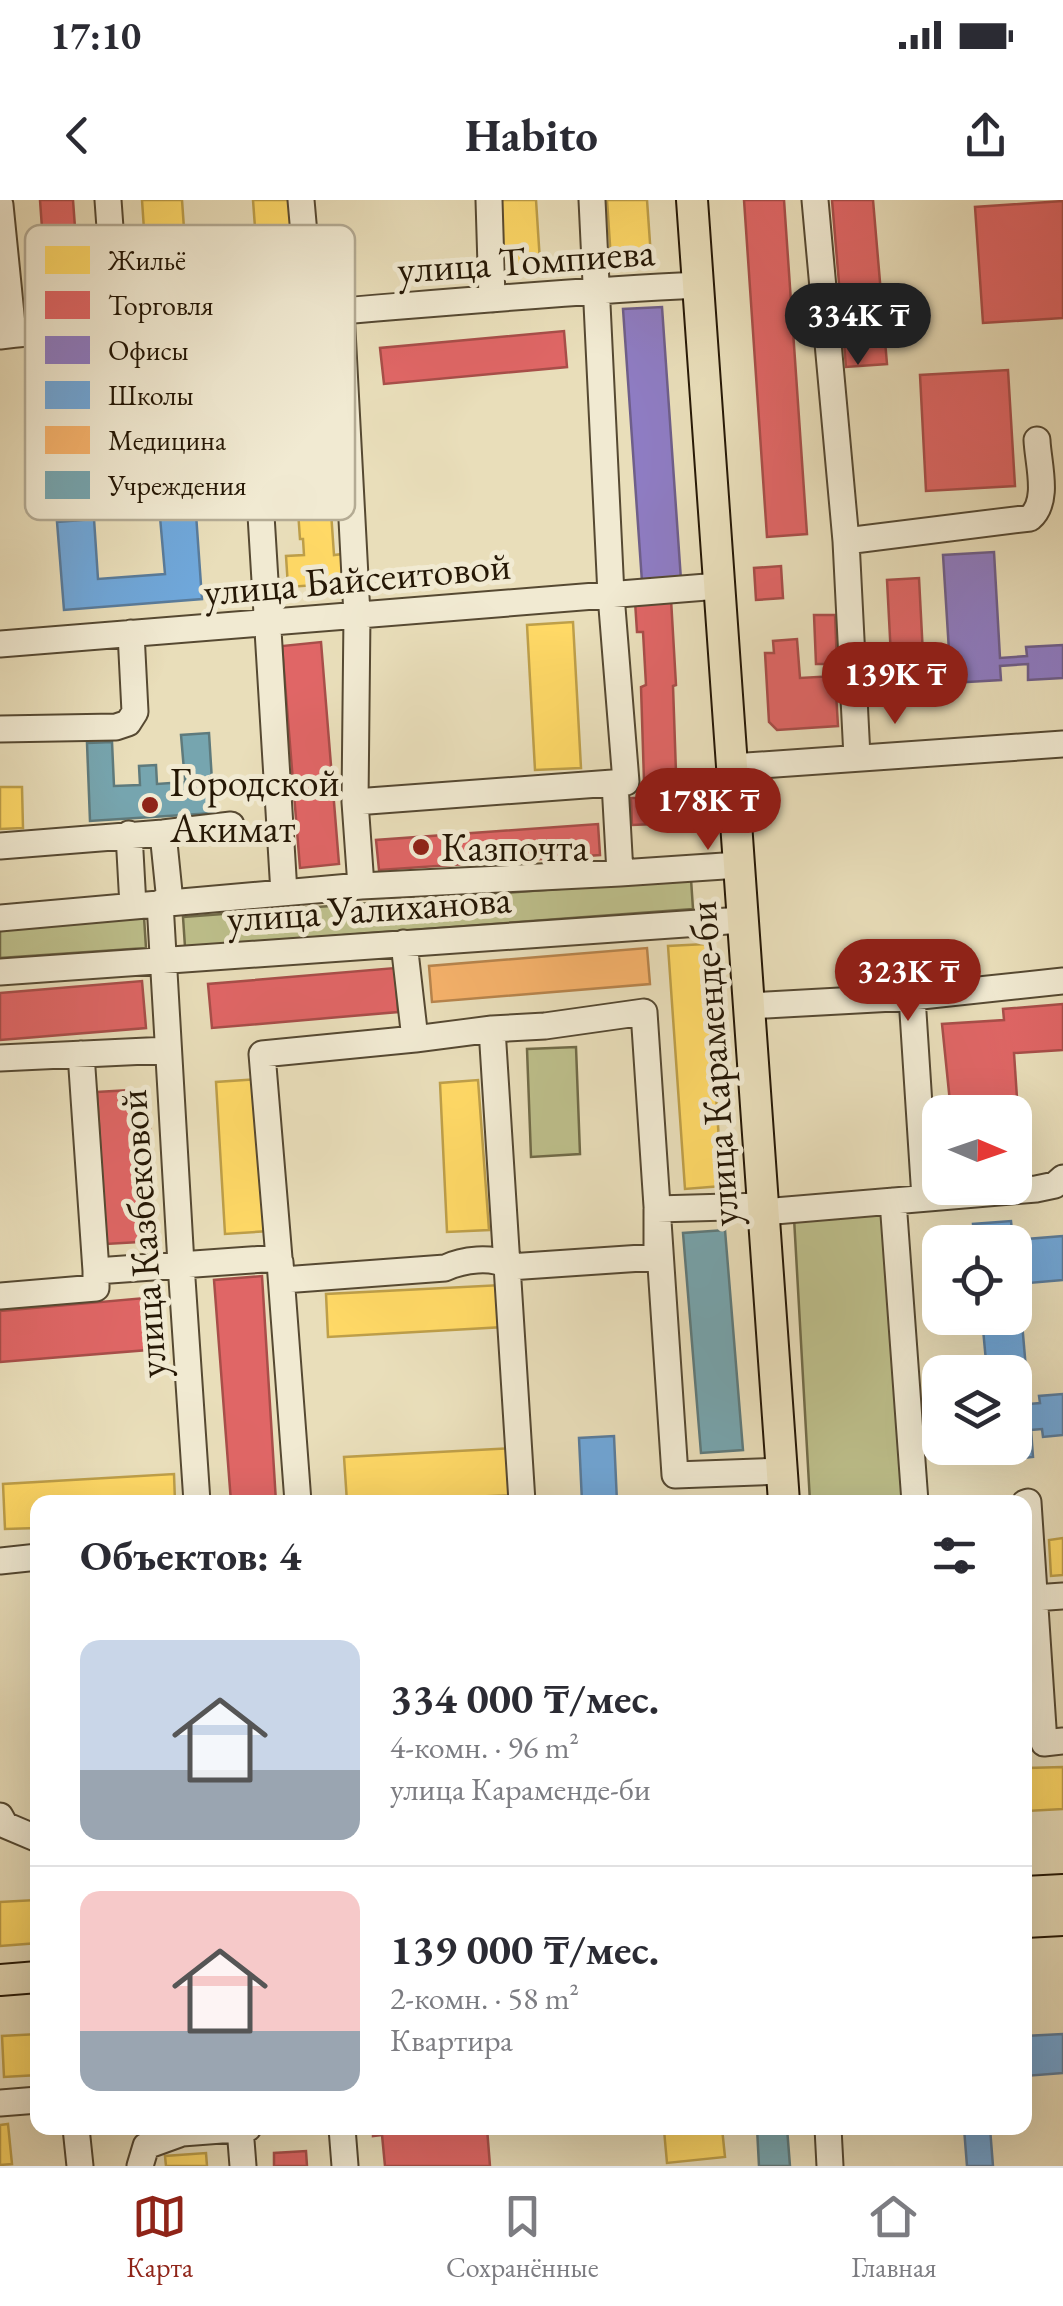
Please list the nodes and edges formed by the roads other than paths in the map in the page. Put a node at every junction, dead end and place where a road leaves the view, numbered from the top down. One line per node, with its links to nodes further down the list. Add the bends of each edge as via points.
1 (108, 200): 8 (street)
2 (301, 200): 9 (street)
3 (489, 200): 12 (street)
4 (592, 200): 11 (street)
5 (692, 200): 10 (main road, улица Караменде-би)
6 (815, 200): 18 (street)
7 (0, 205): 14 (street)
8 (110, 225)
9 (303, 225)
10 (698, 286): 11 (street, улица Томпиева); 19 (main road, улица Караменде-би)
11 (598, 290): 12 (street, улица Томпиева); 20 (street)
12 (492, 299): 13 (street, улица Томпиева)
13 (355, 310)
14 (6, 335)
15 (1036, 440): 18 (street, via 1040,504 1030,518)
16 (262, 520): 22 (street)
17 (352, 520): 21 (street)
18 (846, 541): 27 (street)
19 (719, 586): 20 (street, улица Байсеитовой); 28 (main road, улица Караменде-би)
20 (611, 595): 21 (street, улица Байсеитовой); 29 (street, via 626,782)
21 (356, 615): 22 (street, улица Байсеитовой); 30 (street)
22 (268, 622): 23 (street, улица Байсеитовой); 38 (street)
23 (131, 633): 24 (street, улица Байсеитовой); 25 (street, via 134,712 128,723)
24 (0, 644)
25 (0, 729)
26 (1063, 744): 27 (street)
27 (857, 757): 28 (street)
28 (732, 767): 35 (main road, улица Караменде-би)
29 (615, 783): 30 (street); 36 (street)
30 (355, 802): 37 (street)
31 (232, 825): 32 (street)
32 (163, 833): 33 (street); 39 (street, улица Казбековой)
33 (129, 834): 34 (street); 40 (street)
34 (0, 846)
35 (739, 864): 36 (street, улица Уалиханова); 42 (main road, улица Караменде-би)
36 (620, 874): 37 (street, улица Уалиханова)
37 (361, 886): 38 (street, улица Уалиханова)
38 (284, 893): 39 (street, улица Уалиханова)
39 (165, 902): 40 (street, улица Уалиханова); 44 (street, улица Казбековой)
40 (132, 906): 41 (street, улица Уалиханова)
41 (0, 918)
42 (742, 920): 43 (street, улица Уалиханова); 48 (main road, улица Караменде-би)
43 (404, 943): 44 (street, улица Уалиханова); 50 (street)
44 (162, 960): 45 (street, улица Уалиханова); 51 (street, улица Казбековой)
45 (0, 972)
46 (1063, 981): 47 (street)
47 (912, 996): 48 (street); 54 (street)
48 (749, 1006): 60 (main road, улица Караменде-би)
49 (492, 1028): 50 (street); 59 (street, via 644,1012); 63 (street)
50 (415, 1039): 62 (street, via 262,1054)
51 (168, 1050): 52 (street); 61 (street, улица Казбековой)
52 (82, 1054): 53 (street); 64 (street)
53 (0, 1058)
54 (922, 1151)
55 (1063, 1178): 56 (street)
56 (1032, 1189)
57 (922, 1198): 58 (street)
58 (893, 1201): 60 (street); 71 (street)
59 (656, 1209): 60 (street); 63 (street, via 657,1257); 66 (street, via 675,1475)
60 (763, 1209): 66 (main road, улица Караменде-би)
61 (180, 1264): 62 (street); 64 (street); 67 (street, улица Казбековой)
62 (281, 1268): 63 (street, via 445,1268 499,1260); 68 (street)
63 (509, 1268): 69 (street)
64 (96, 1271): 65 (street, via 96,1288)
65 (0, 1296)
66 (782, 1471): 70 (main road, улица Караменде-би)
67 (196, 1495)
68 (297, 1495)
69 (522, 1495)
70 (784, 1495)
71 (914, 1495)
72 (30, 1558): 73 (street)
73 (0, 1560)
74 (1032, 1566): 76 (street)
75 (1063, 1596): 76 (street)
76 (1034, 1598): 77 (street, via 1044,1743)
77 (1063, 1741)
78 (0, 1816): 79 (street)
79 (30, 1836)
80 (1063, 1890): 81 (main road)
81 (1032, 1892)
82 (1063, 1920): 83 (main road)
83 (1032, 1922)
84 (30, 1977): 85 (main road)
85 (0, 1980)
86 (30, 1993): 87 (main road)
87 (0, 1995)
88 (30, 2101): 89 (street)
89 (0, 2103)
90 (77, 2135): 95 (street)
91 (176, 2135): 96 (street, via 146,2146)
92 (241, 2135): 97 (street)
93 (342, 2135): 98 (street)
94 (828, 2135): 99 (street)
95 (80, 2166)
96 (140, 2166)
97 (243, 2166)
98 (344, 2166)
99 (830, 2166)

